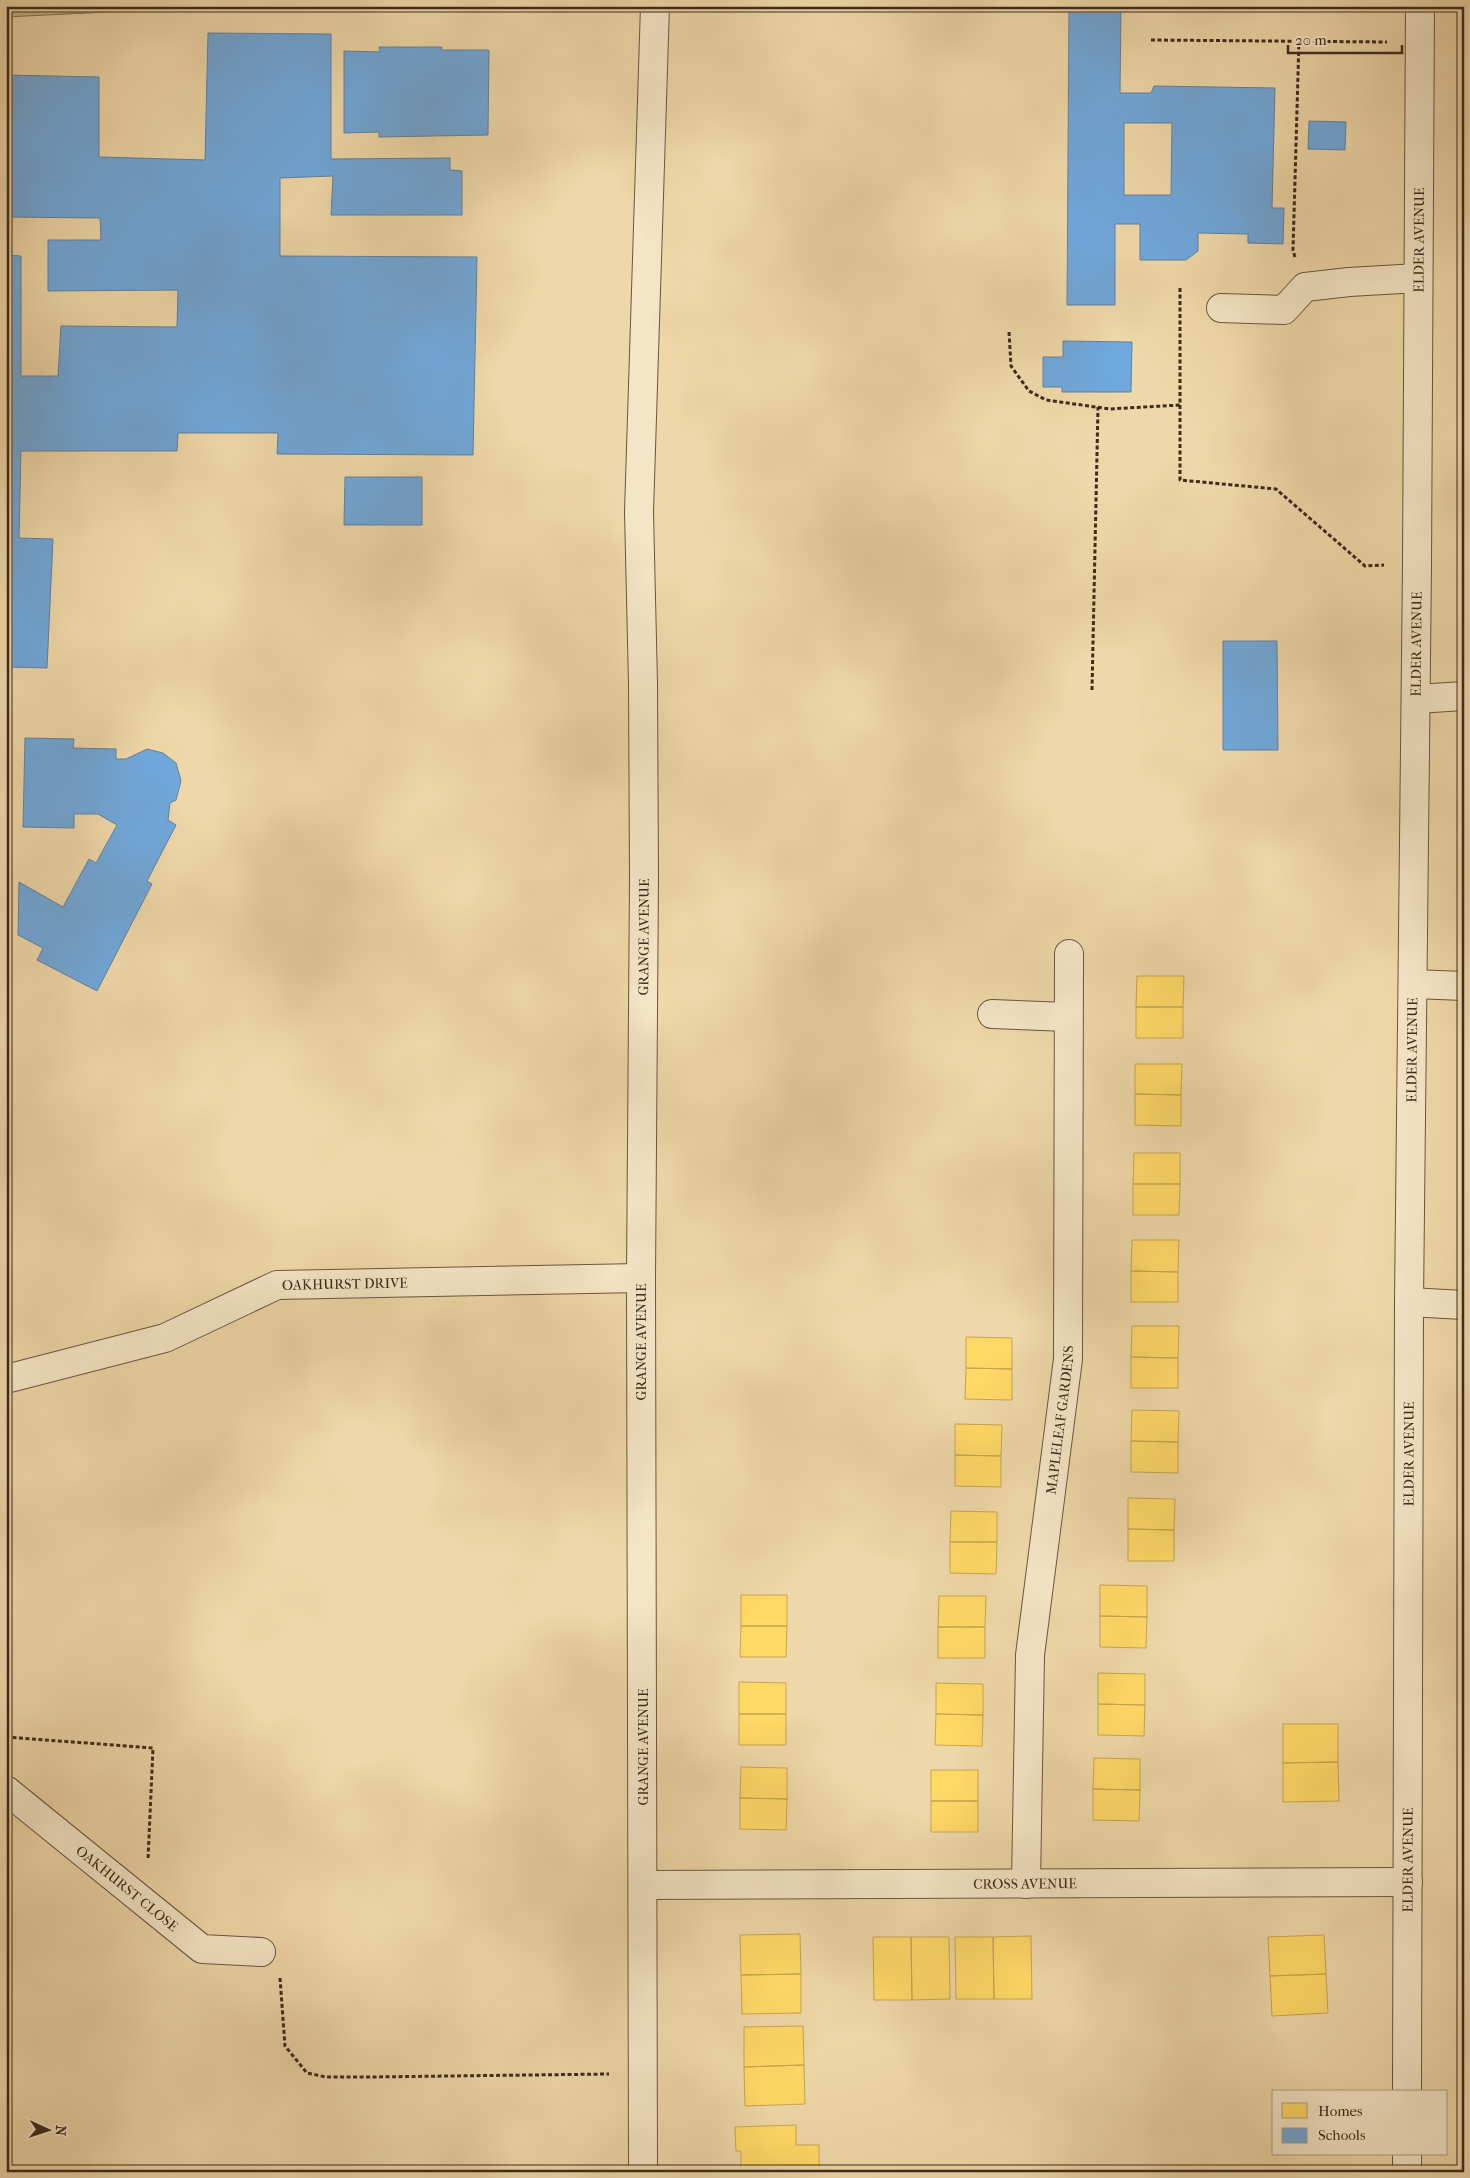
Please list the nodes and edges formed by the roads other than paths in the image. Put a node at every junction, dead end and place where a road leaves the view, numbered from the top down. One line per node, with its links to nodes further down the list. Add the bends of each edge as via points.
1 (655, 6): 12 (street, GRANGE AVENUE, via 639,512 644,868)
2 (1420, 6): 3 (street, ELDER AVENUE)
3 (1418, 278): 4 (street, via 1305,287 1284,310); 6 (street, ELDER AVENUE)
4 (1220, 308)
5 (1464, 696): 6 (street)
6 (1416, 699): 8 (street, ELDER AVENUE)
7 (1069, 954): 11 (street, MAPLELEAF GARDENS)
8 (1413, 984): 9 (street); 13 (street, ELDER AVENUE)
9 (1464, 986)
10 (992, 1014): 11 (street)
11 (1068, 1017): 18 (street, MAPLELEAF GARDENS, via 1068,1358 1030,1655)
12 (641, 1278): 15 (street, OAKHURST DRIVE, via 277,1285 164,1338); 19 (street, GRANGE AVENUE)
13 (1409, 1302): 14 (street); 17 (street, ELDER AVENUE)
14 (1464, 1306)
15 (6, 1379)
16 (6, 1790): 20 (street, OAKHURST CLOSE, via 202,1949)
17 (1408, 1882): 18 (street, CROSS AVENUE); 21 (street, ELDER AVENUE)
18 (1026, 1884): 19 (street, CROSS AVENUE)
19 (643, 1885): 23 (street, GRANGE AVENUE)
20 (261, 1952)
21 (1407, 2090)
22 (1407, 2156): 24 (street)
23 (643, 2172)
24 (1407, 2172)

